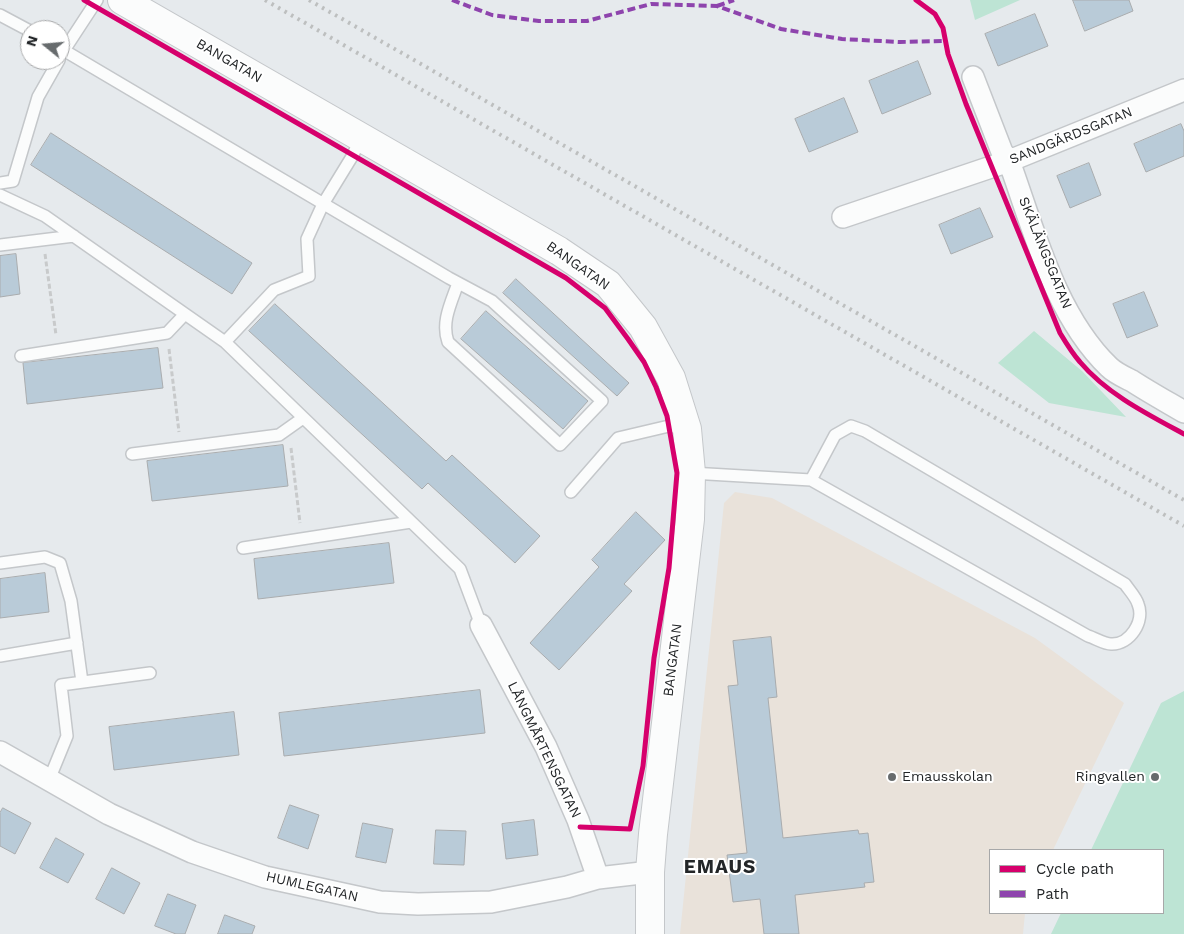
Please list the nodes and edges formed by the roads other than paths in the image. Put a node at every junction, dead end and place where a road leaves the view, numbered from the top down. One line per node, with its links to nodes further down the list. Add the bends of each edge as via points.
1 (97, 0): 5 (lane)
2 (122, 0): 10 (street, BANGATAN)
3 (0, 15): 4 (lane)
4 (20, 26)
5 (70, 40)
6 (70, 59): 14 (lane)
7 (52, 70): 12 (lane, via 38,97 12,182)
8 (973, 77): 11 (street, SKÄLÄNGSGATAN, via 1002,152)
9 (1184, 90): 11 (street, SANDGÄRDSGATAN)
10 (361, 137): 14 (lane); 24 (street, BANGATAN, via 559,251 608,284 643,327 671,378)
11 (1009, 161): 15 (street, SANDGÄRDSGATAN); 22 (street, SKÄLÄNGSGATAN, via 1042,254 1073,322 1110,369)
12 (0, 182)
13 (0, 194): 16 (lane, via 45,216)
14 (323, 204): 18 (lane); 20 (lane, via 307,239 309,276 274,290)
15 (843, 217)
16 (74, 236): 17 (lane); 19 (lane)
17 (0, 246)
18 (458, 283): 18 (lane, via 446,317 444,332 448,342 560,444 602,401 492,301)
19 (185, 314): 20 (lane); 21 (lane, via 167,333)
20 (225, 342): 23 (lane)
21 (21, 356)
22 (1184, 412)
23 (304, 418): 25 (lane, via 279,435); 29 (lane)
24 (688, 429): 26 (street, BANGATAN); 28 (lane, via 669,426 618,438)
25 (132, 454)
26 (691, 473): 27 (lane); 39 (street, BANGATAN, via 690,519)
27 (811, 480): 27 (lane, via 835,435 851,426 865,431 1125,584 1139,605 1139,621 1124,642 1110,644 1088,636)
28 (571, 492)
29 (411, 522): 30 (lane); 32 (lane, via 460,569)
30 (242, 548)
31 (0, 563): 33 (lane, via 45,556 60,563 71,601)
32 (482, 626): 40 (street, LÅNGMÅRTENSGATAN, via 546,747 578,820)
33 (77, 643): 34 (lane); 36 (lane)
34 (0, 656)
35 (150, 673): 36 (lane)
36 (82, 682): 38 (lane, via 61,685 67,736)
37 (0, 752): 38 (street, HUMLEGATAN)
38 (49, 780): 40 (street, HUMLEGATAN, via 109,814 192,852 265,877 380,902 491,902)
39 (650, 872): 40 (street, HUMLEGATAN); 41 (street)
40 (598, 878)
41 (650, 934)

